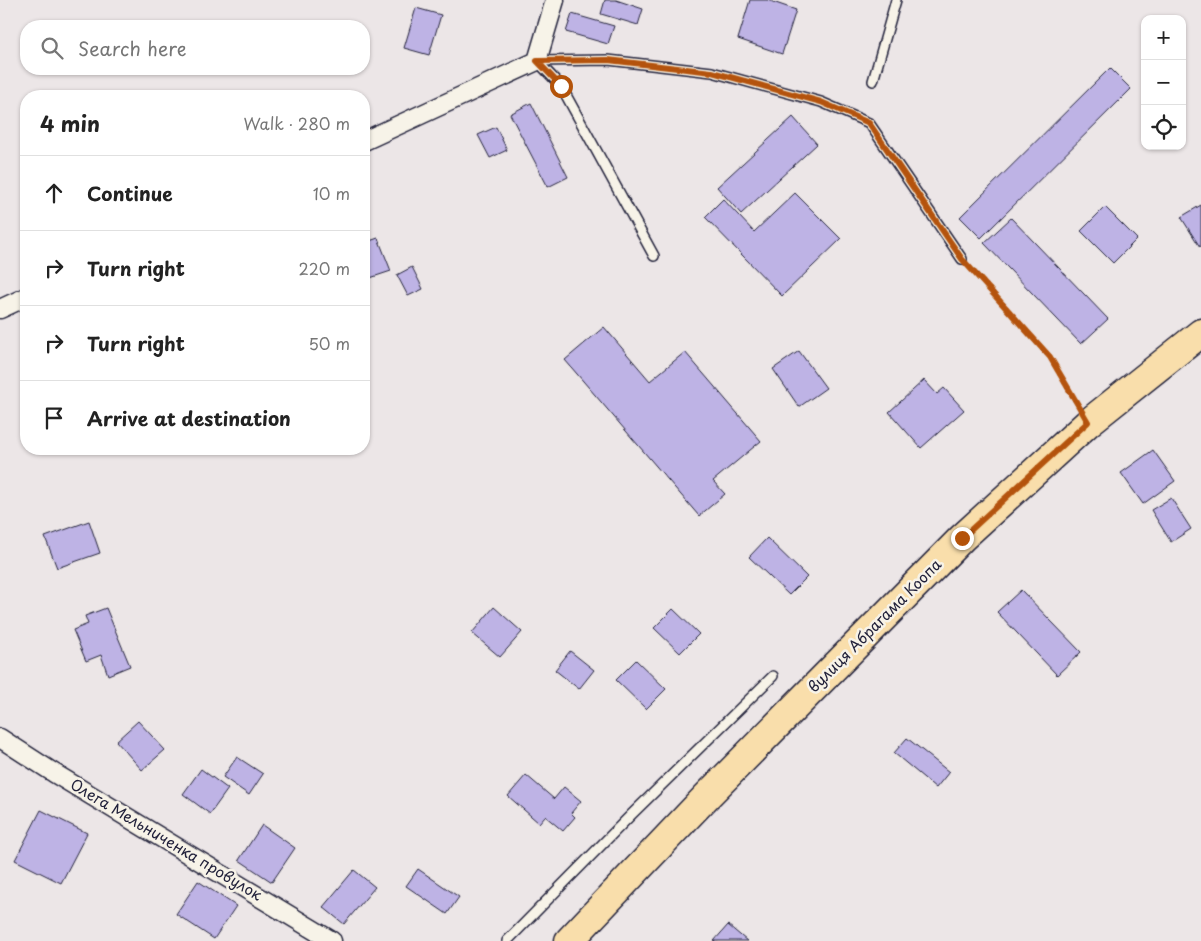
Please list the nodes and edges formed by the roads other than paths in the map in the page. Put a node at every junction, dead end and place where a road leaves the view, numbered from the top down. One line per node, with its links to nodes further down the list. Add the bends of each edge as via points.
1 (555, 0): 3 (street)
2 (896, 0): 4 (lane)
3 (537, 61): 5 (street); 6 (lane, via 561,86); 7 (lane, via 608,60 712,72 821,102 869,123)
4 (873, 81)
5 (370, 138)
6 (654, 256)
7 (962, 259)
8 (20, 300): 9 (street)
9 (0, 309)
10 (1198, 342): 15 (main road, вулиця Абрагама Коопа, via 1088,422 962,538)
11 (773, 676): 14 (lane)
12 (0, 738): 13 (street, Олега Мельниченка провулок)
13 (332, 941)
14 (507, 941)
15 (569, 941)

